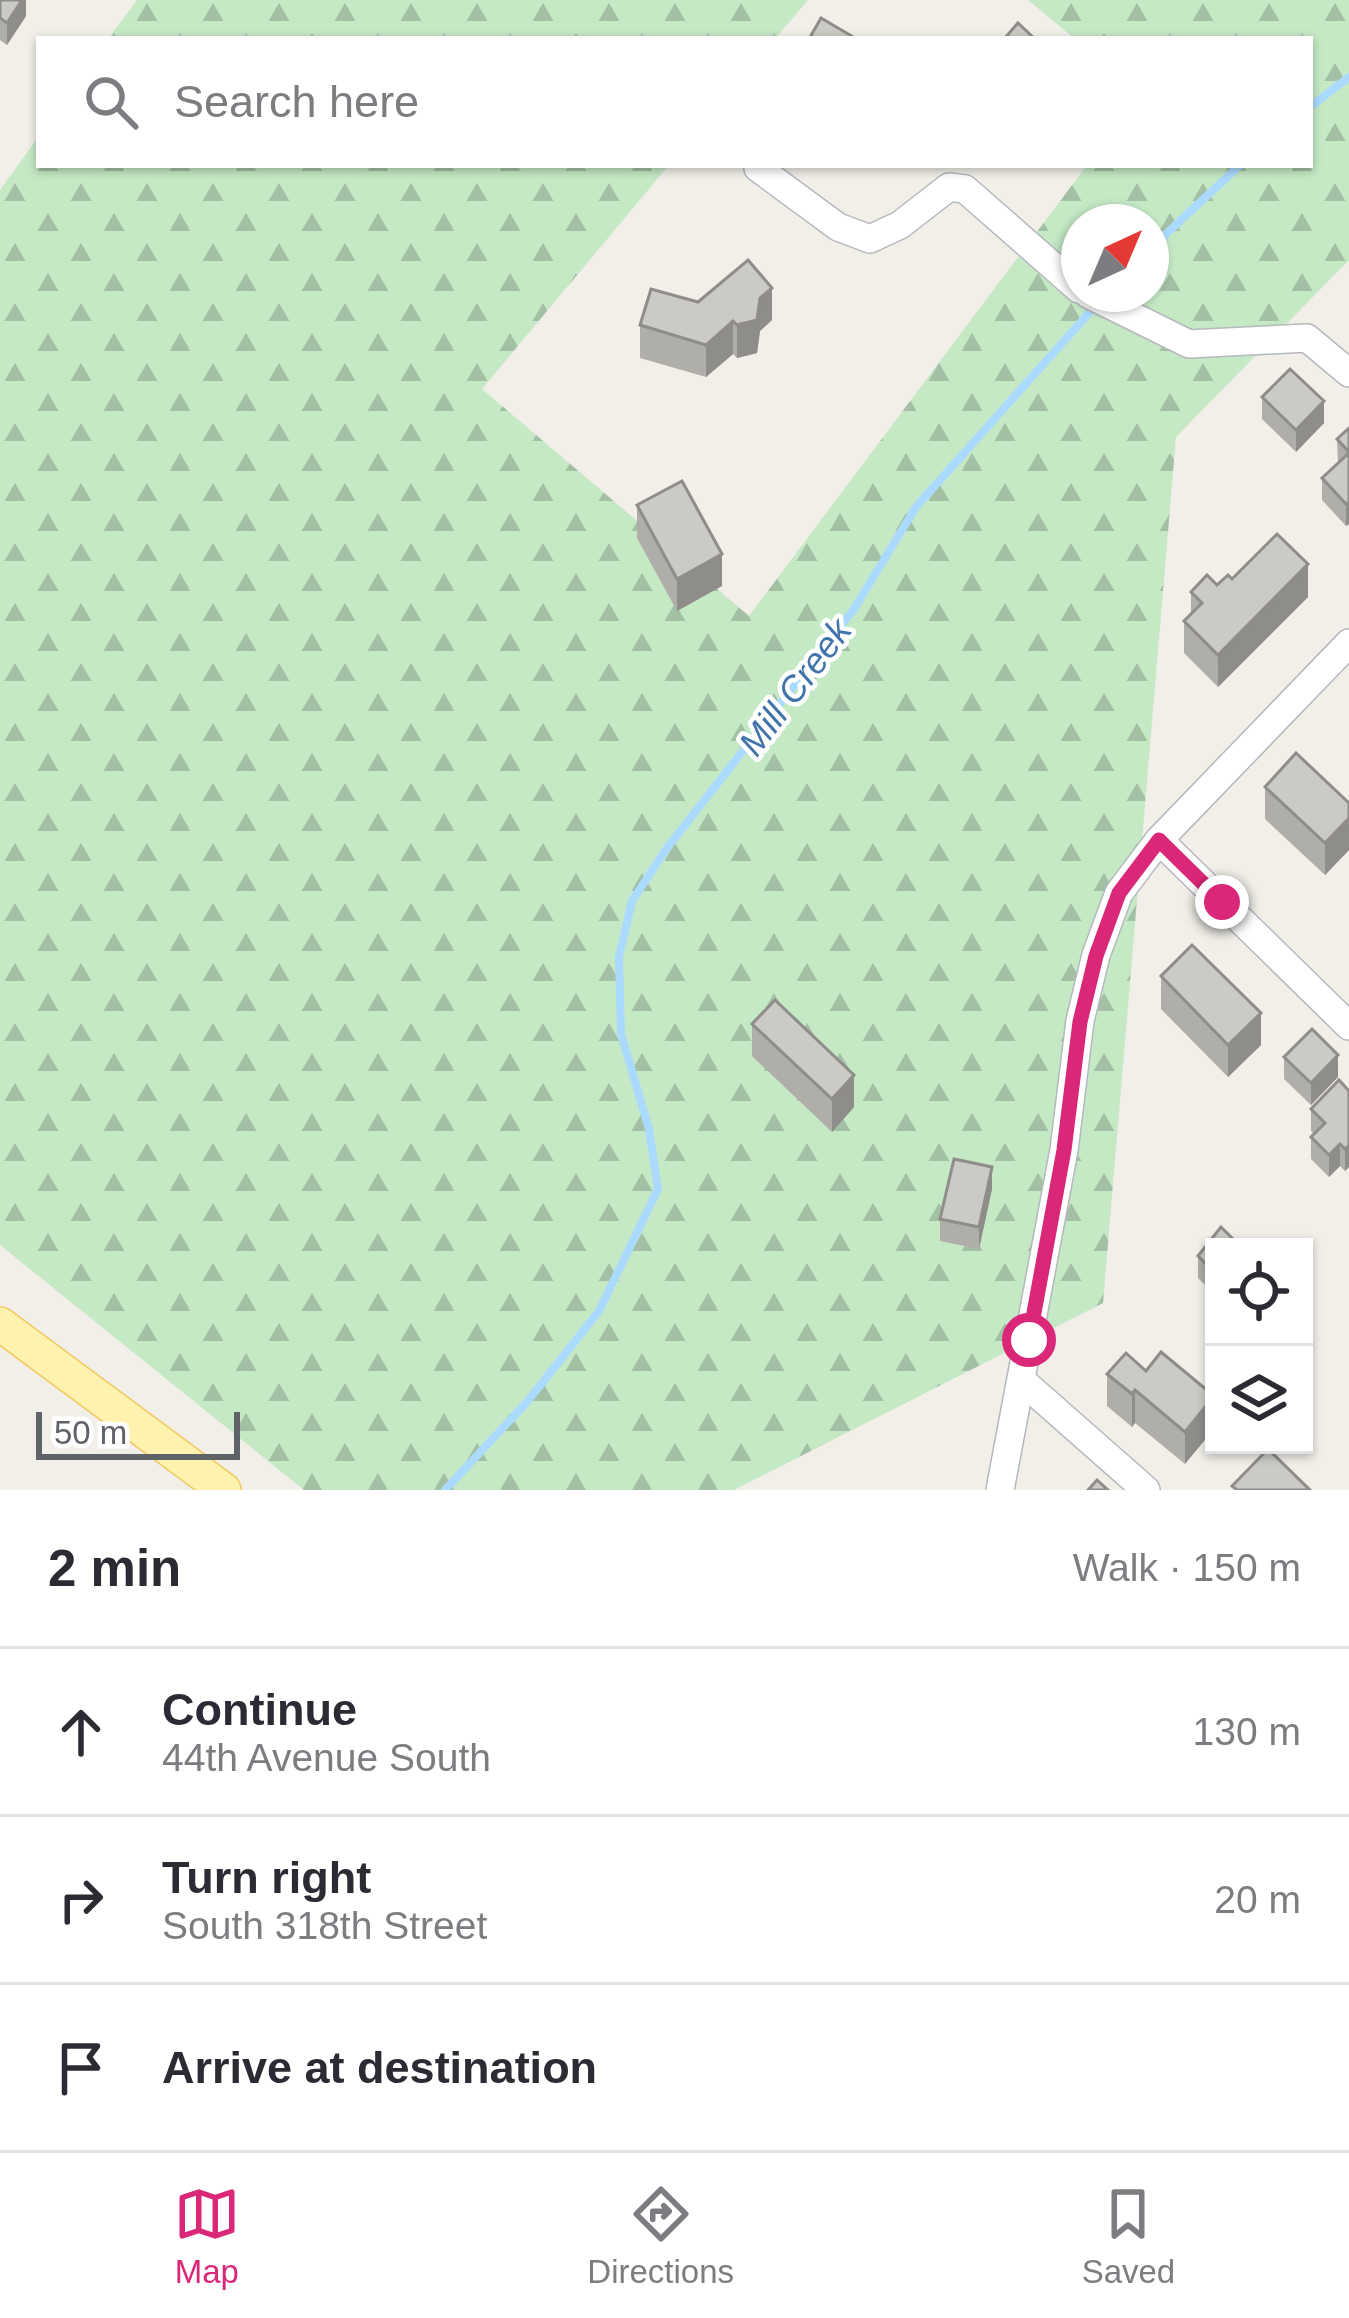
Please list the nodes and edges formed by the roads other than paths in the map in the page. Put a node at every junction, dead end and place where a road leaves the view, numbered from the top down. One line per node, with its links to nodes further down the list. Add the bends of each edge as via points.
1 (758, 168): 2 (street, via 838,227 870,238 949,188 965,189)
2 (1061, 273)
3 (1124, 312): 4 (street, via 1189,344 1307,338)
4 (1349, 373)
5 (1349, 643): 6 (street)
6 (1159, 840): 7 (street); 9 (street, via 1119,893 1096,956)
7 (1349, 1026)
8 (0, 1324): 10 (main road)
9 (1021, 1380): 11 (street); 12 (street)
10 (224, 1490)
11 (1000, 1490)
12 (1145, 1490)

